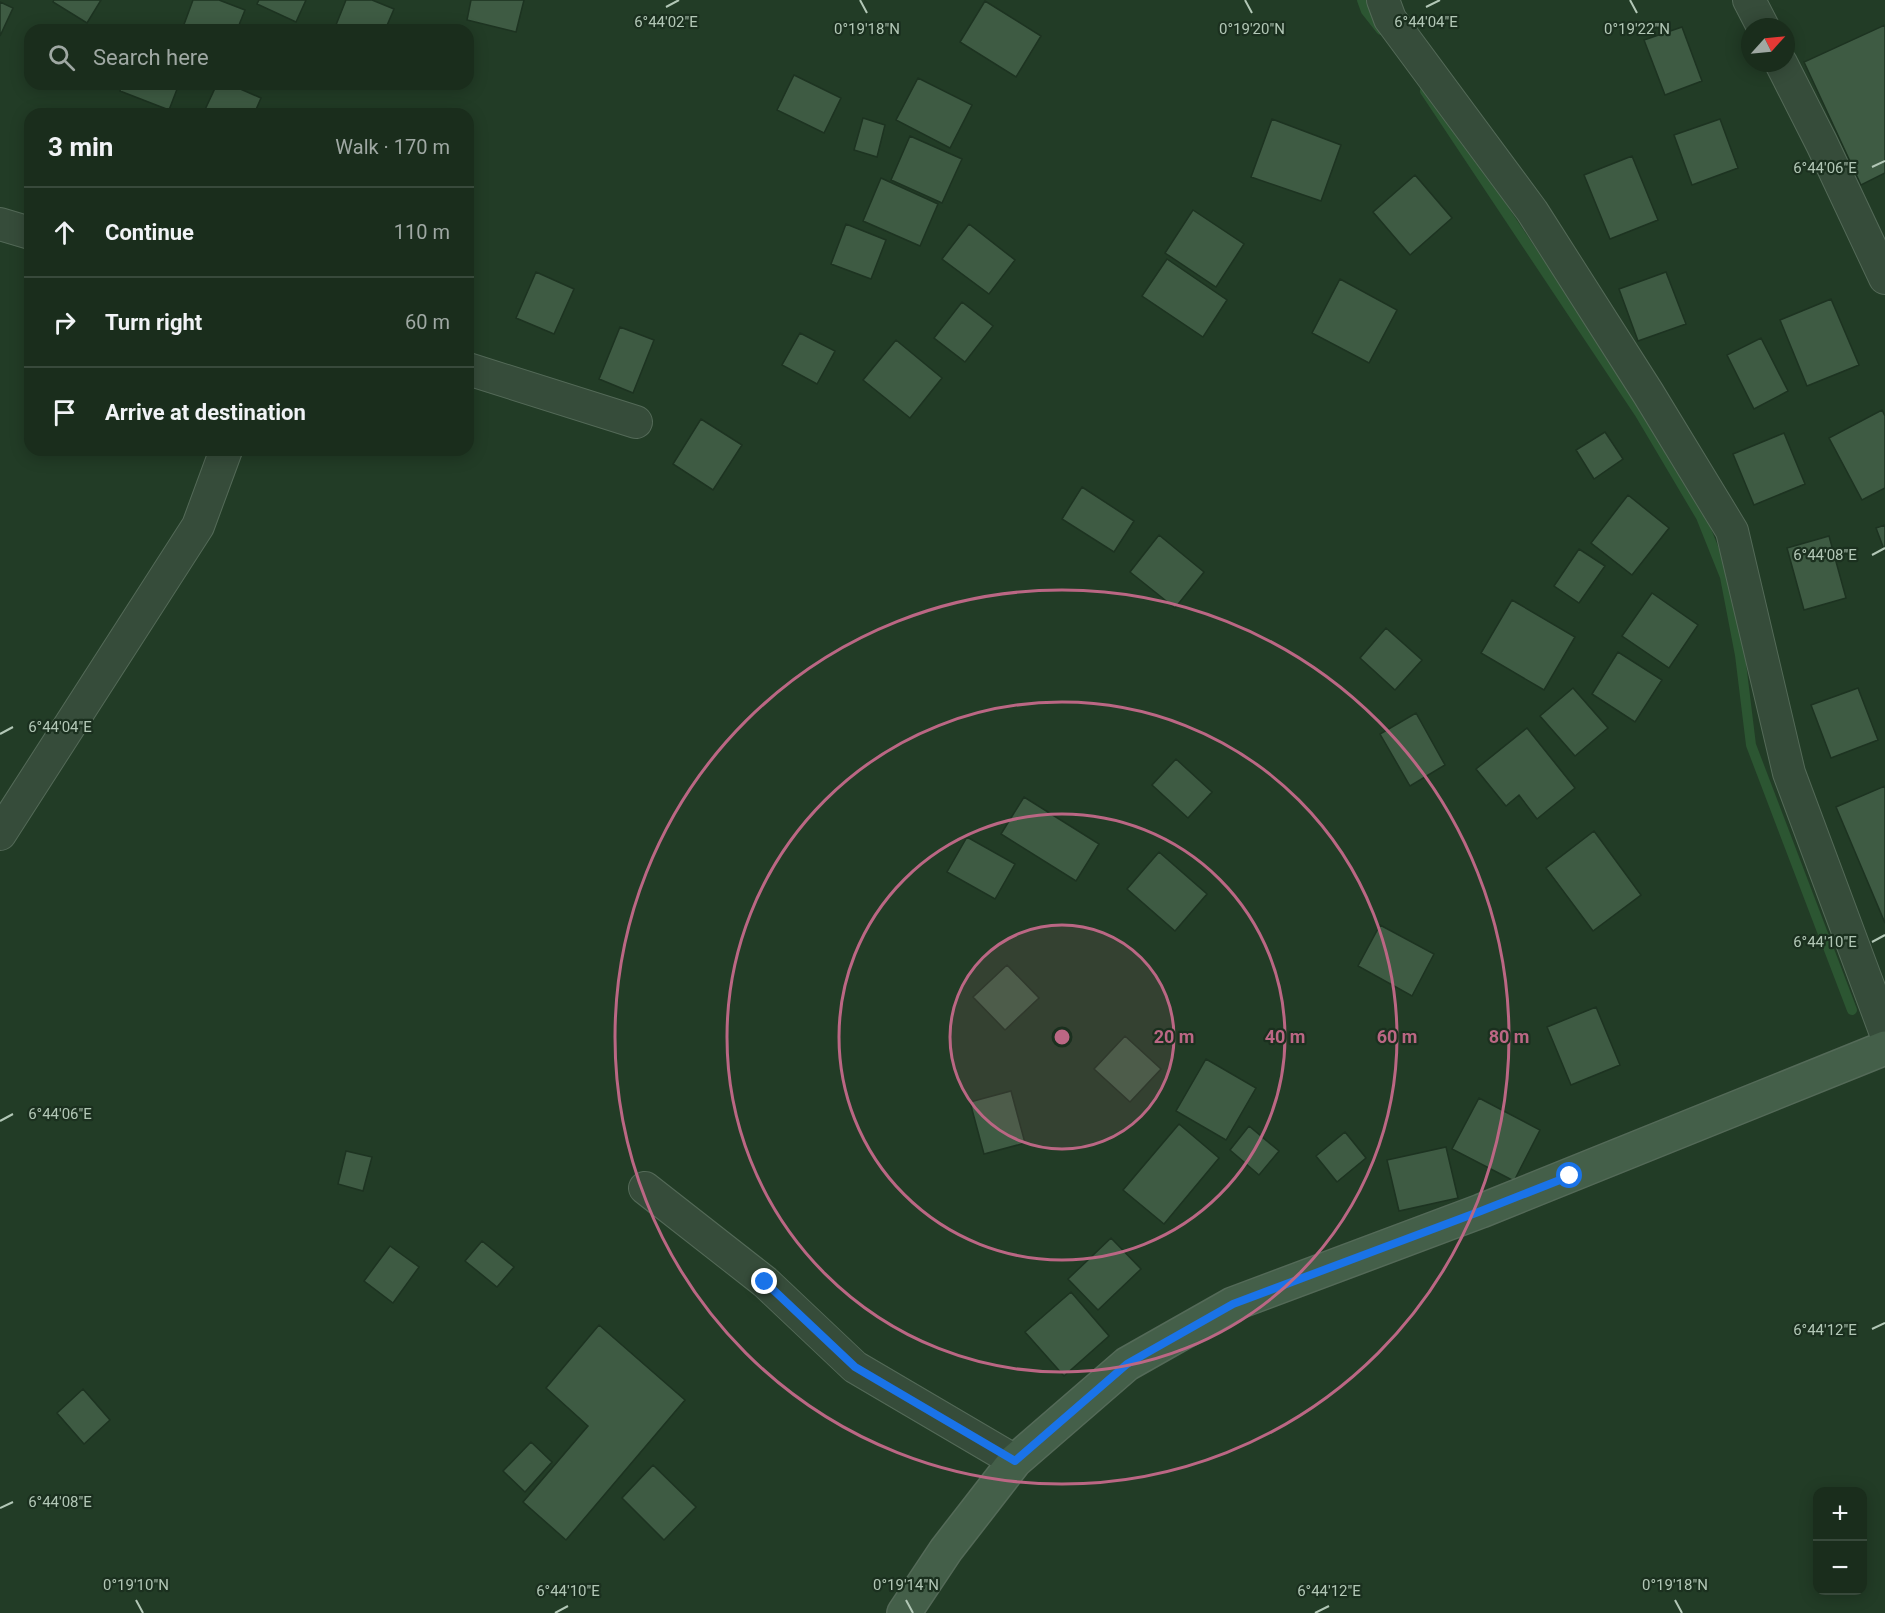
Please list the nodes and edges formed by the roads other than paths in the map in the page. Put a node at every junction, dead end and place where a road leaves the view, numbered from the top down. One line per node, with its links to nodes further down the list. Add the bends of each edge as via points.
1 (1383, 0): 12 (street, via 1390,20 1532,211 1732,531 1789,773)
2 (1749, 0): 3 (street)
3 (1758, 18)
4 (1786, 72): 7 (street)
5 (0, 224): 6 (street)
6 (24, 231)
7 (1885, 278)
8 (474, 371): 9 (street)
9 (636, 422)
10 (224, 456): 11 (street, via 198,526)
11 (0, 834)
12 (1885, 1030)
13 (1885, 1048): 15 (street, via 1481,1211 1233,1304 1127,1364)
14 (645, 1188): 15 (street, via 765,1282 855,1367)
15 (1015, 1461): 16 (street, via 946,1550)
16 (904, 1613)

